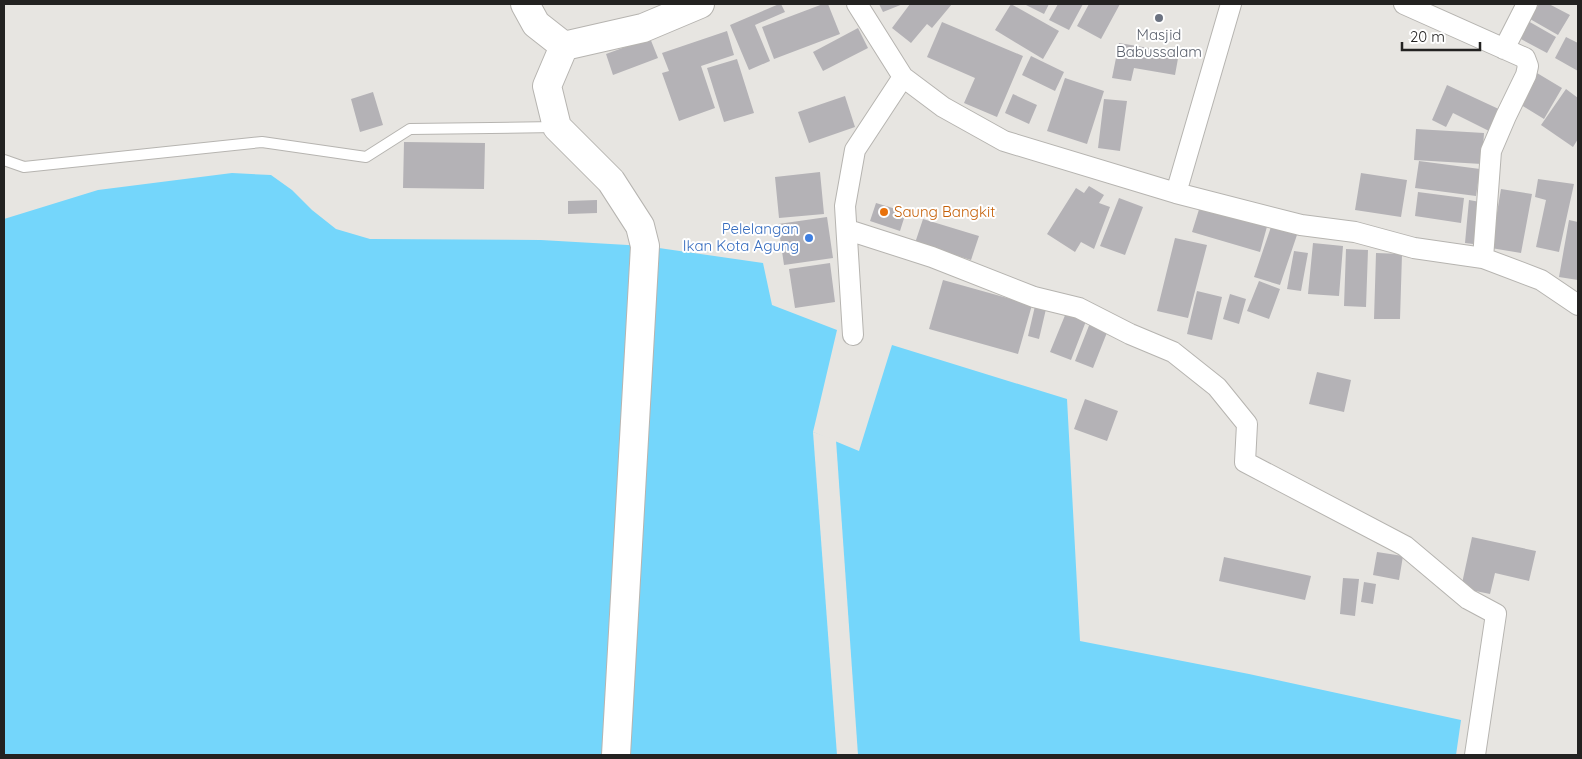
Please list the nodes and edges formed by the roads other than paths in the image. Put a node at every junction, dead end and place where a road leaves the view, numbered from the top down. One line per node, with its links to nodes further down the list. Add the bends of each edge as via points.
1 (525, 4): 7 (street, via 536,24)
2 (700, 4): 7 (street, via 643,28)
3 (857, 4): 9 (street)
4 (1231, 4): 12 (street)
5 (1404, 4): 8 (street)
6 (1527, 4): 8 (street)
7 (564, 46): 10 (street, via 547,86)
8 (1504, 49): 14 (street, via 1525,58 1528,66 1491,151)
9 (903, 77): 12 (street, via 943,107 1004,141); 13 (street, via 855,150 845,206)
10 (557, 127): 11 (lane, via 410,129 366,158 262,142 24,167); 17 (street, via 611,181 640,226 645,246)
11 (4, 160)
12 (1176, 193): 14 (street, via 1301,225 1355,232 1414,248)
13 (848, 230): 16 (street); 18 (street, via 932,257 1034,297 1079,308 1173,352 1217,387 1247,424 1245,462 1405,546 1468,600 1496,614)
14 (1483, 258): 15 (street, via 1541,280)
15 (1578, 305)
16 (853, 335)
17 (616, 755)
18 (1475, 755)

